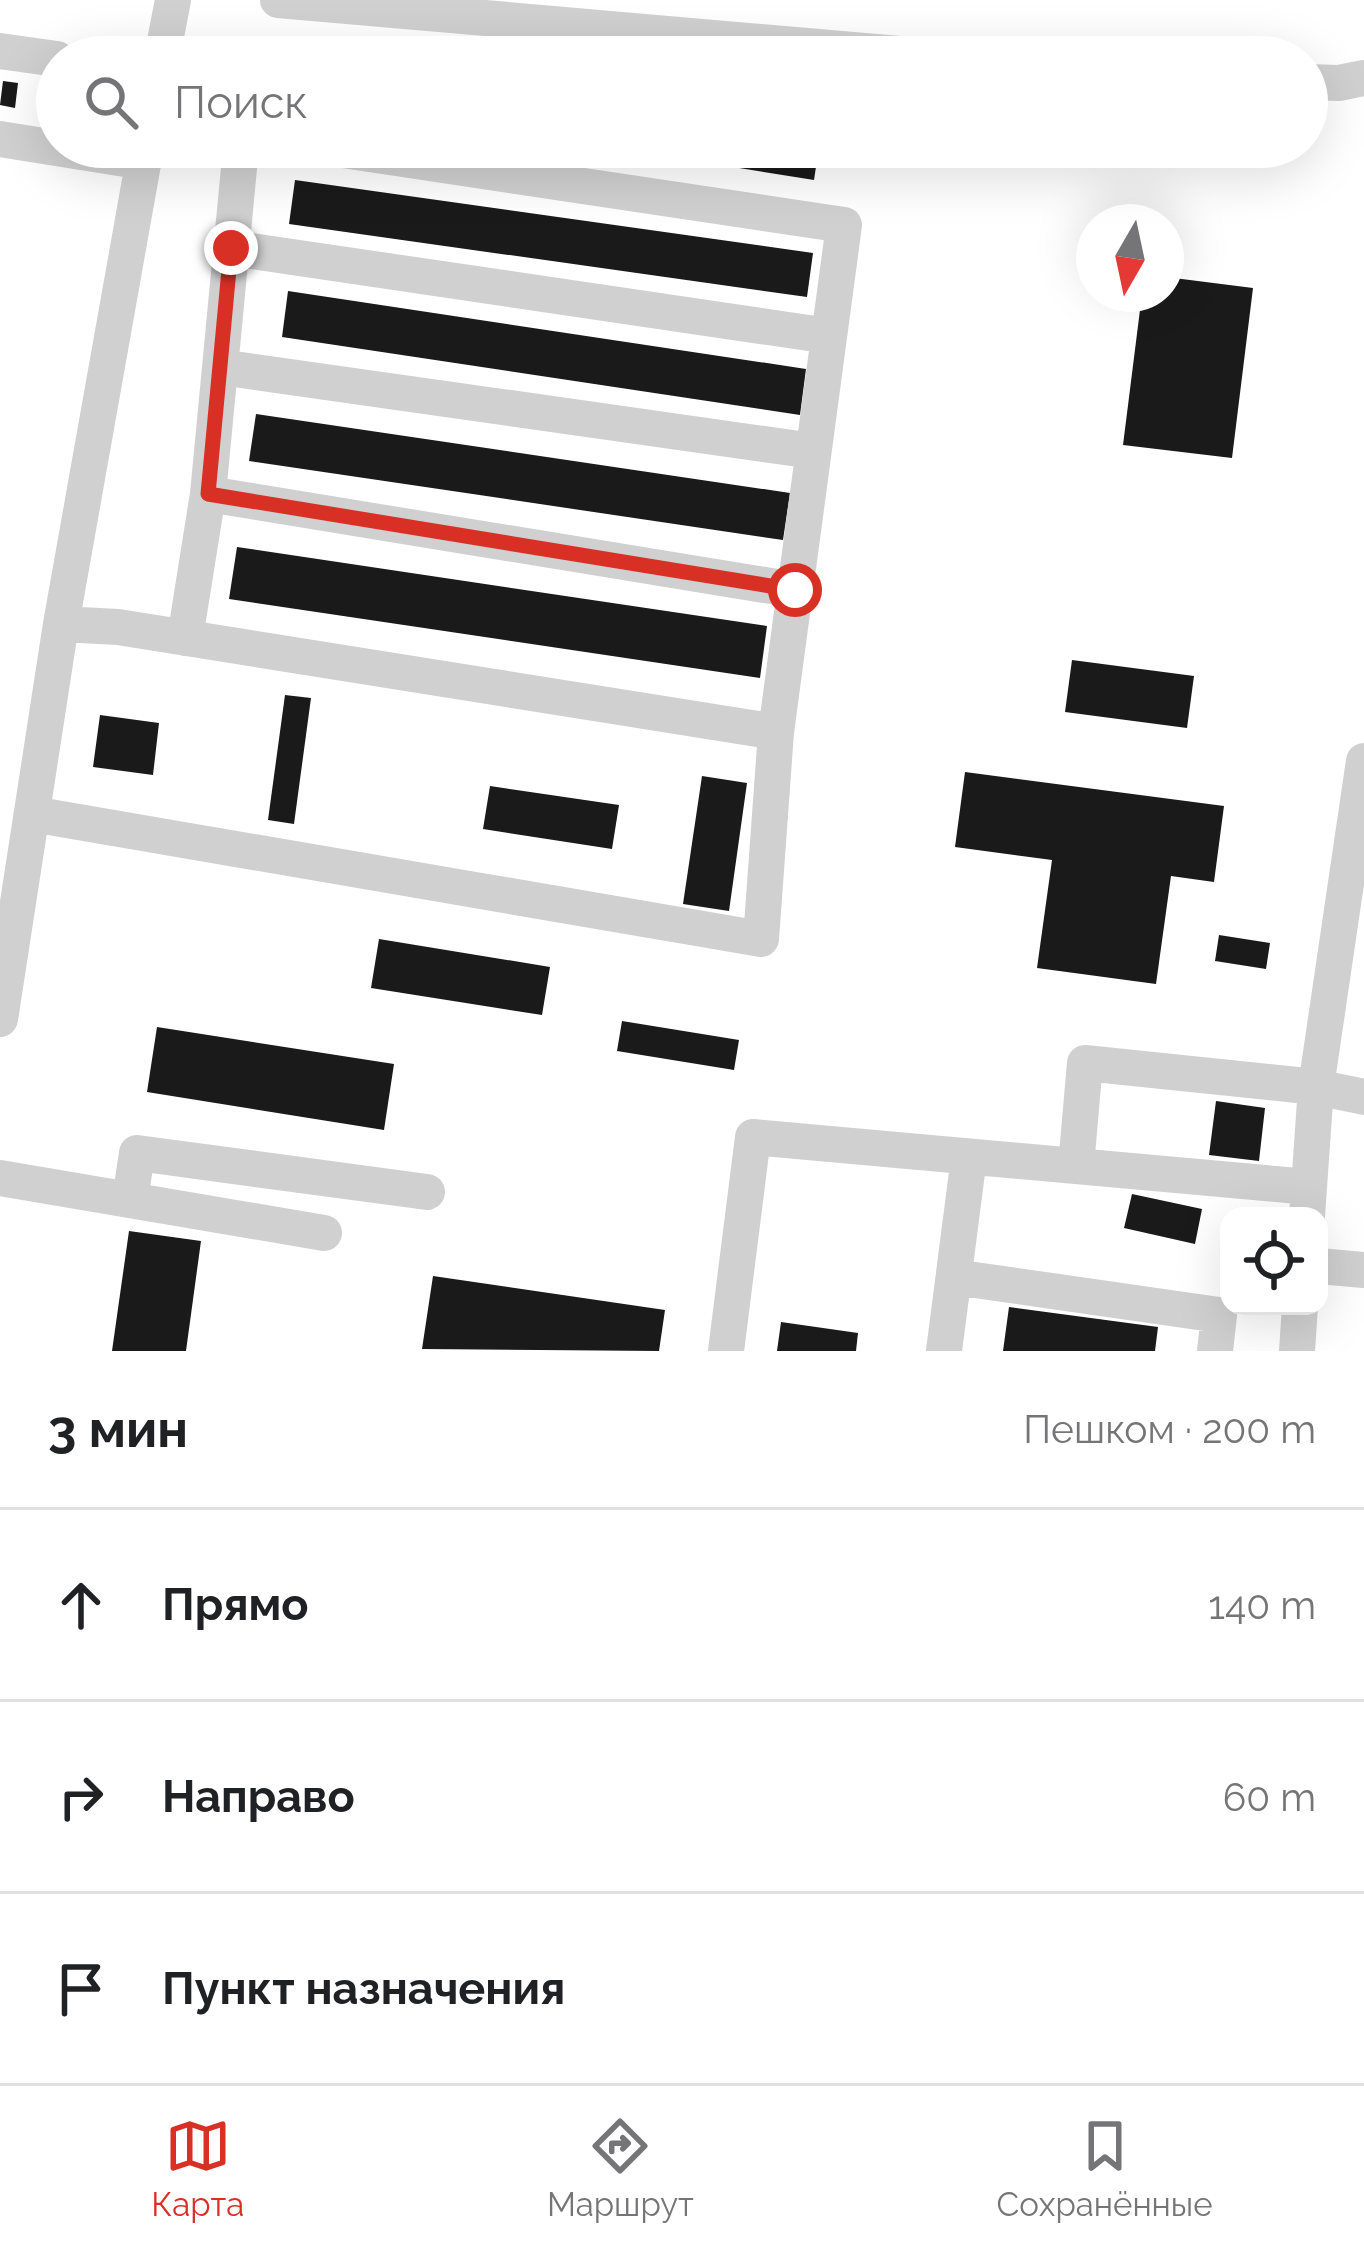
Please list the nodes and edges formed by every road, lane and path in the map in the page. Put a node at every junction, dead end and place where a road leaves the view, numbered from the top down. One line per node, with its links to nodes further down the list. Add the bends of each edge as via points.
1 (173, 0): 3 (street)
2 (278, 0): 4 (street)
3 (166, 36)
4 (692, 36)
5 (0, 51): 6 (street)
6 (36, 56)
7 (1364, 78): 8 (street)
8 (1328, 83)
9 (0, 139): 10 (street)
10 (36, 143)
11 (143, 168): 20 (street)
12 (239, 168): 14 (street)
13 (464, 168): 15 (street, via 844,224)
14 (231, 248): 15 (street); 16 (street)
15 (829, 336): 17 (street)
16 (220, 368): 17 (street); 18 (street)
17 (813, 451): 19 (street)
18 (208, 494): 19 (street); 21 (street)
19 (795, 590): 22 (street)
20 (62, 624): 21 (street); 24 (street)
21 (185, 638): 22 (street)
22 (776, 732): 24 (street, via 761,939)
23 (1364, 761): 26 (street)
24 (32, 814): 25 (street)
25 (0, 1019)
26 (1316, 1088): 27 (street); 29 (street, via 1085,1063); 33 (street)
27 (1364, 1097)
28 (969, 1156): 29 (street); 37 (street); 39 (street, via 753,1137)
29 (1076, 1166): 33 (street)
30 (0, 1178): 32 (street)
31 (428, 1192): 32 (street, via 137,1153)
32 (130, 1200): 34 (street)
33 (1308, 1202)
34 (325, 1233)
35 (1328, 1267): 36 (street)
36 (1364, 1270)
37 (953, 1277): 40 (street); 41 (street, via 1219,1315)
38 (1299, 1315): 42 (street)
39 (727, 1351)
40 (944, 1351)
41 (1215, 1351)
42 (1297, 1351)

